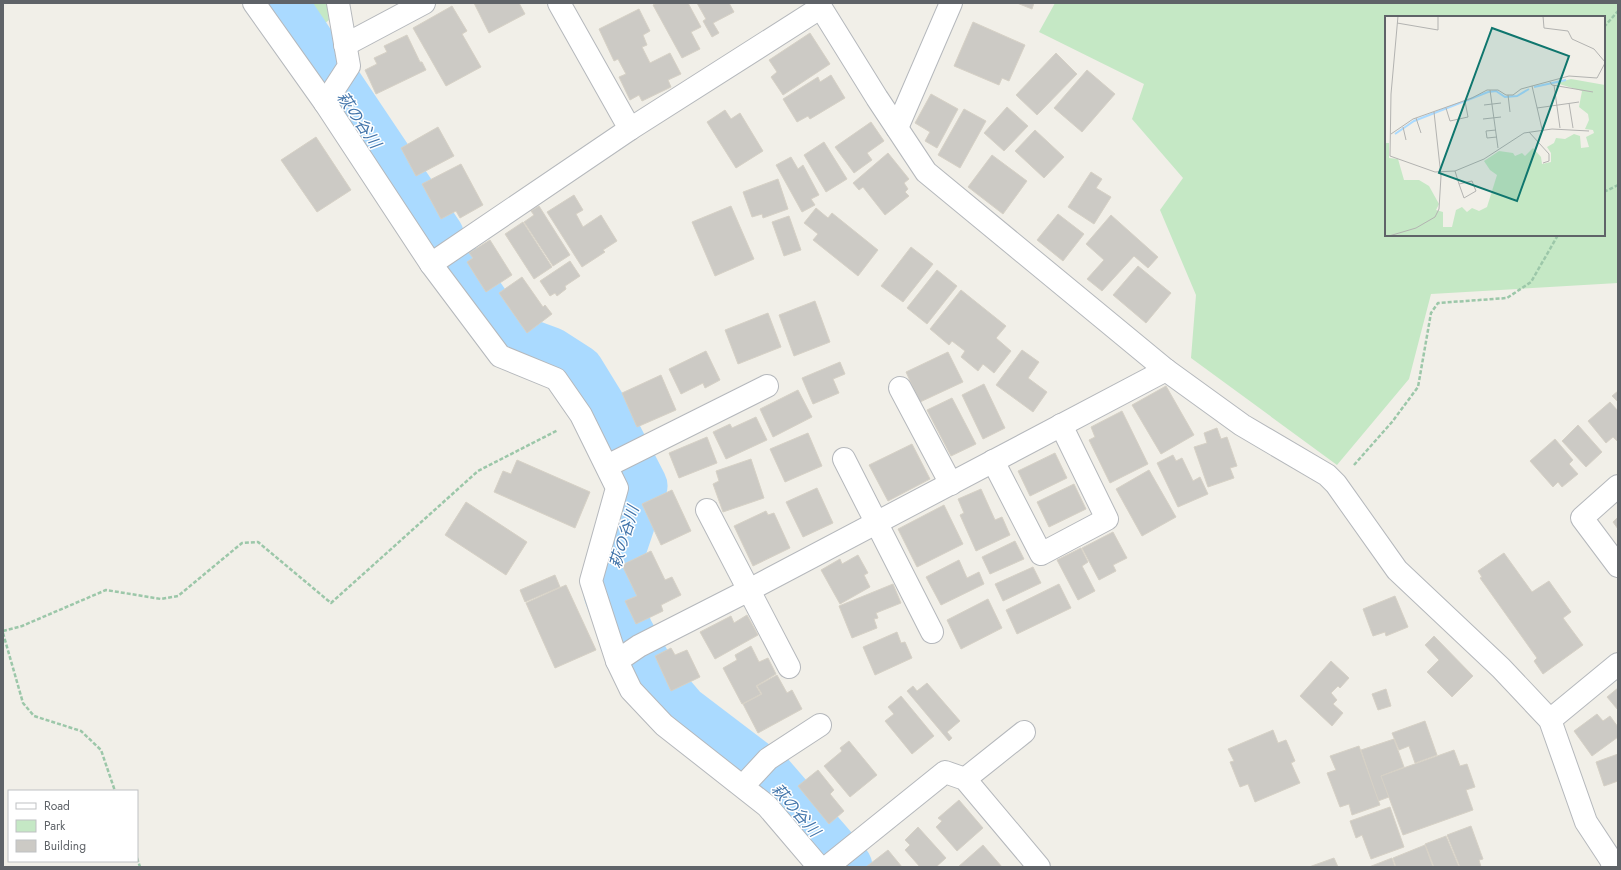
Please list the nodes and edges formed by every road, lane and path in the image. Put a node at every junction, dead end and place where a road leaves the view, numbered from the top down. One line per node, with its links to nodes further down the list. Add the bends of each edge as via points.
1 (254, 3): 10 (street)
2 (338, 3): 9 (street)
3 (424, 3): 9 (street)
4 (559, 3): 12 (street)
5 (951, 3): 11 (street)
6 (819, 6): 11 (street); 12 (street)
7 (1618, 11): 8 (path)
8 (1605, 26)
9 (345, 45): 10 (street, via 349,66)
10 (333, 90): 16 (street)
11 (897, 128): 17 (street, via 926,172)
12 (630, 129): 16 (street)
13 (1618, 185): 14 (path)
14 (1605, 192)
15 (1557, 236): 26 (path, via 1531,282 1507,298 1438,303 1431,313 1418,387 1392,422)
16 (431, 264): 20 (street, via 500,356 556,379)
17 (1166, 370): 21 (street); 26 (street, via 1242,425 1327,475)
18 (766, 386): 23 (street)
19 (900, 388): 25 (street)
20 (582, 414): 23 (street); 32 (path, via 570,423 478,471 331,603 258,542 242,543 178,596 161,598 106,590)
21 (1061, 425): 24 (street); 24 (street, via 1107,519 1042,554)
22 (844, 459): 29 (street)
23 (619, 460): 34 (street, via 617,488 591,581)
24 (993, 462): 25 (street)
25 (950, 484): 29 (street)
26 (1336, 484): 37 (street, via 1396,570 1501,668)
27 (1618, 486): 30 (street, via 1582,518)
28 (707, 510): 31 (street)
29 (876, 523): 31 (street); 33 (street)
30 (1618, 566)
31 (749, 590): 34 (street); 36 (street)
32 (3, 632): 42 (path, via 23,703 34,716 81,731 101,750)
33 (932, 632)
34 (628, 654): 40 (street, via 632,690 664,725)
35 (1618, 664): 37 (street)
36 (789, 667)
37 (1550, 720): 43 (street, via 1586,822)
38 (820, 725): 40 (street, via 768,759)
39 (1024, 732): 41 (street)
40 (752, 776): 44 (street, via 767,806)
41 (966, 778): 44 (street, via 945,772); 45 (street)
42 (115, 790)
43 (1611, 862)
44 (830, 863)
45 (1039, 867)

